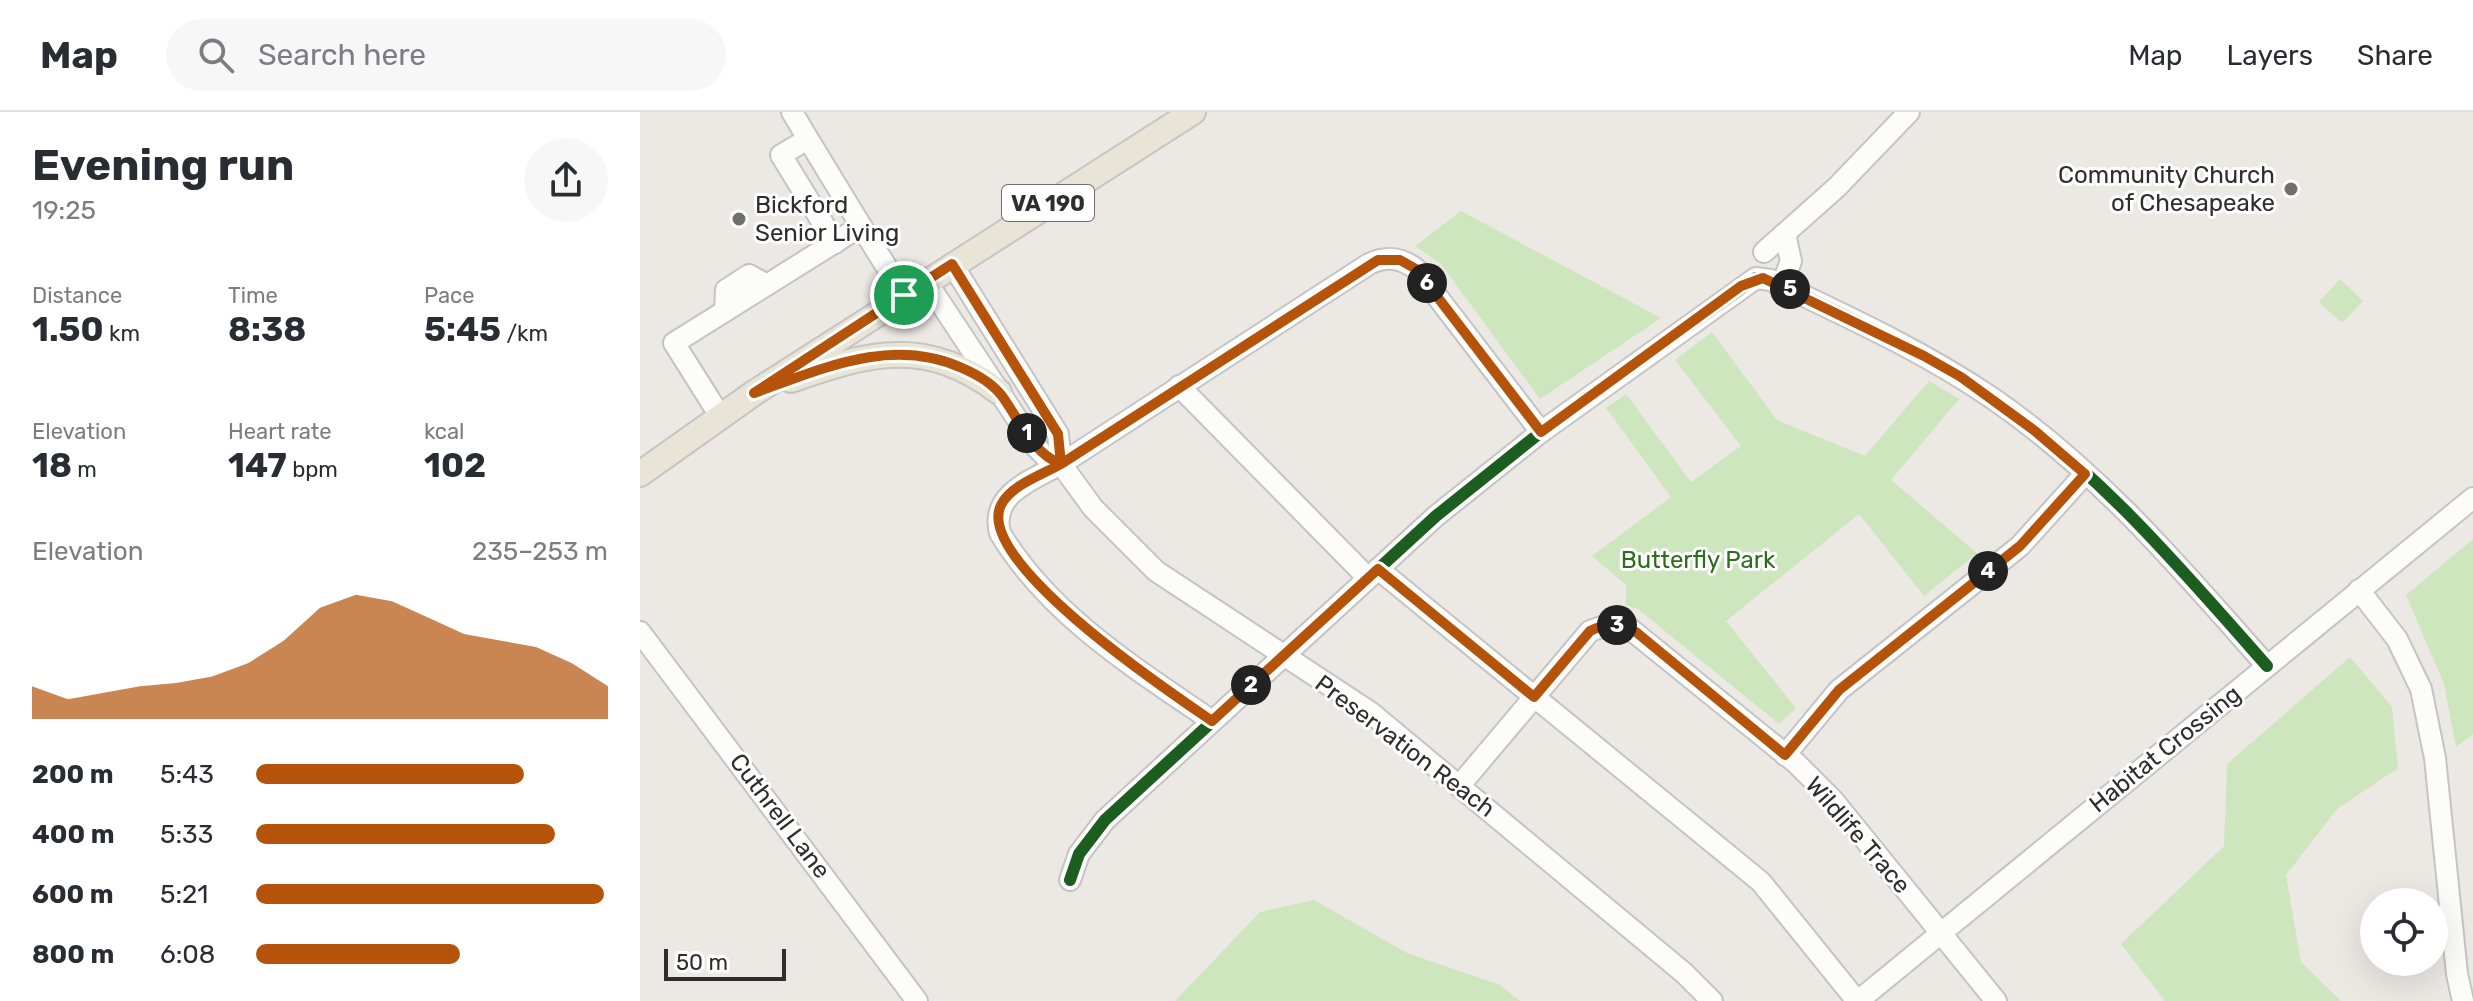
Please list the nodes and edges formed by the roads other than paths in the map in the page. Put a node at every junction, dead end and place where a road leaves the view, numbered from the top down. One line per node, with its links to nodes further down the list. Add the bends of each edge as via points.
1 (792, 112): 4 (street)
2 (1193, 112): 9 (main road, VA 190)
3 (1909, 112): 6 (street)
4 (808, 139): 5 (street); 7 (street, via 781,155)
5 (861, 226): 7 (street); 12 (street)
6 (1785, 234): 8 (street); 11 (street, via 1791,261)
7 (835, 243): 16 (street, via 674,343)
8 (1764, 252)
9 (952, 264): 10 (main road, VA 190); 18 (street, Preservation Reach, via 1058,434)
10 (926, 281): 12 (main road, VA 190); 14 (street, Preservation Reach)
11 (1782, 285): 17 (street, via 1763,278 1749,280); 20 (street, via 1961,377)
12 (904, 295): 15 (main road, VA 190)
13 (1179, 386): 17 (street, via 1369,264 1392,258 1408,263 1423,277); 18 (street); 22 (street)
14 (999, 392): 15 (main road, via 948,361 895,353 837,363); 18 (street, Preservation Reach, via 1035,446)
15 (754, 393): 16 (main road, VA 190)
16 (720, 416): 19 (main road, VA 190)
17 (1541, 432): 22 (street)
18 (1061, 464): 25 (street, Preservation Reach, via 1101,518 1156,571); 28 (street, via 1012,492 1000,506 1000,533 1065,612 1128,664)
19 (640, 474)
20 (2085, 474): 26 (street, via 2155,540); 29 (street, via 2020,546 1839,690)
21 (2473, 498): 23 (street, Habitat Crossing)
22 (1373, 574): 25 (street); 27 (street)
23 (2359, 590): 26 (street, Habitat Crossing); 33 (street, via 2397,639 2421,689 2435,758)
24 (640, 632): 35 (street, Cuthrell Lane)
25 (1284, 655): 28 (street); 30 (street, Preservation Reach, via 1370,712)
26 (2267, 666): 32 (street, Habitat Crossing)
27 (1534, 697): 29 (street, Wildlife Trace, via 1590,631 1619,625 1636,632); 30 (street, Wildlife Trace); 37 (street, via 1761,882)
28 (1212, 721): 31 (street, via 1105,820 1079,854)
29 (1785, 755): 32 (street, Wildlife Trace, via 1833,800)
30 (1460, 785): 36 (street, Preservation Reach)
31 (1070, 880)
32 (1941, 932): 37 (street, Habitat Crossing); 38 (street, Wildlife Trace)
33 (2458, 957): 34 (street); 39 (street)
34 (2473, 993)
35 (917, 1001)
36 (1712, 1001)
37 (1858, 1001)
38 (1996, 1001)
39 (2463, 1001)

